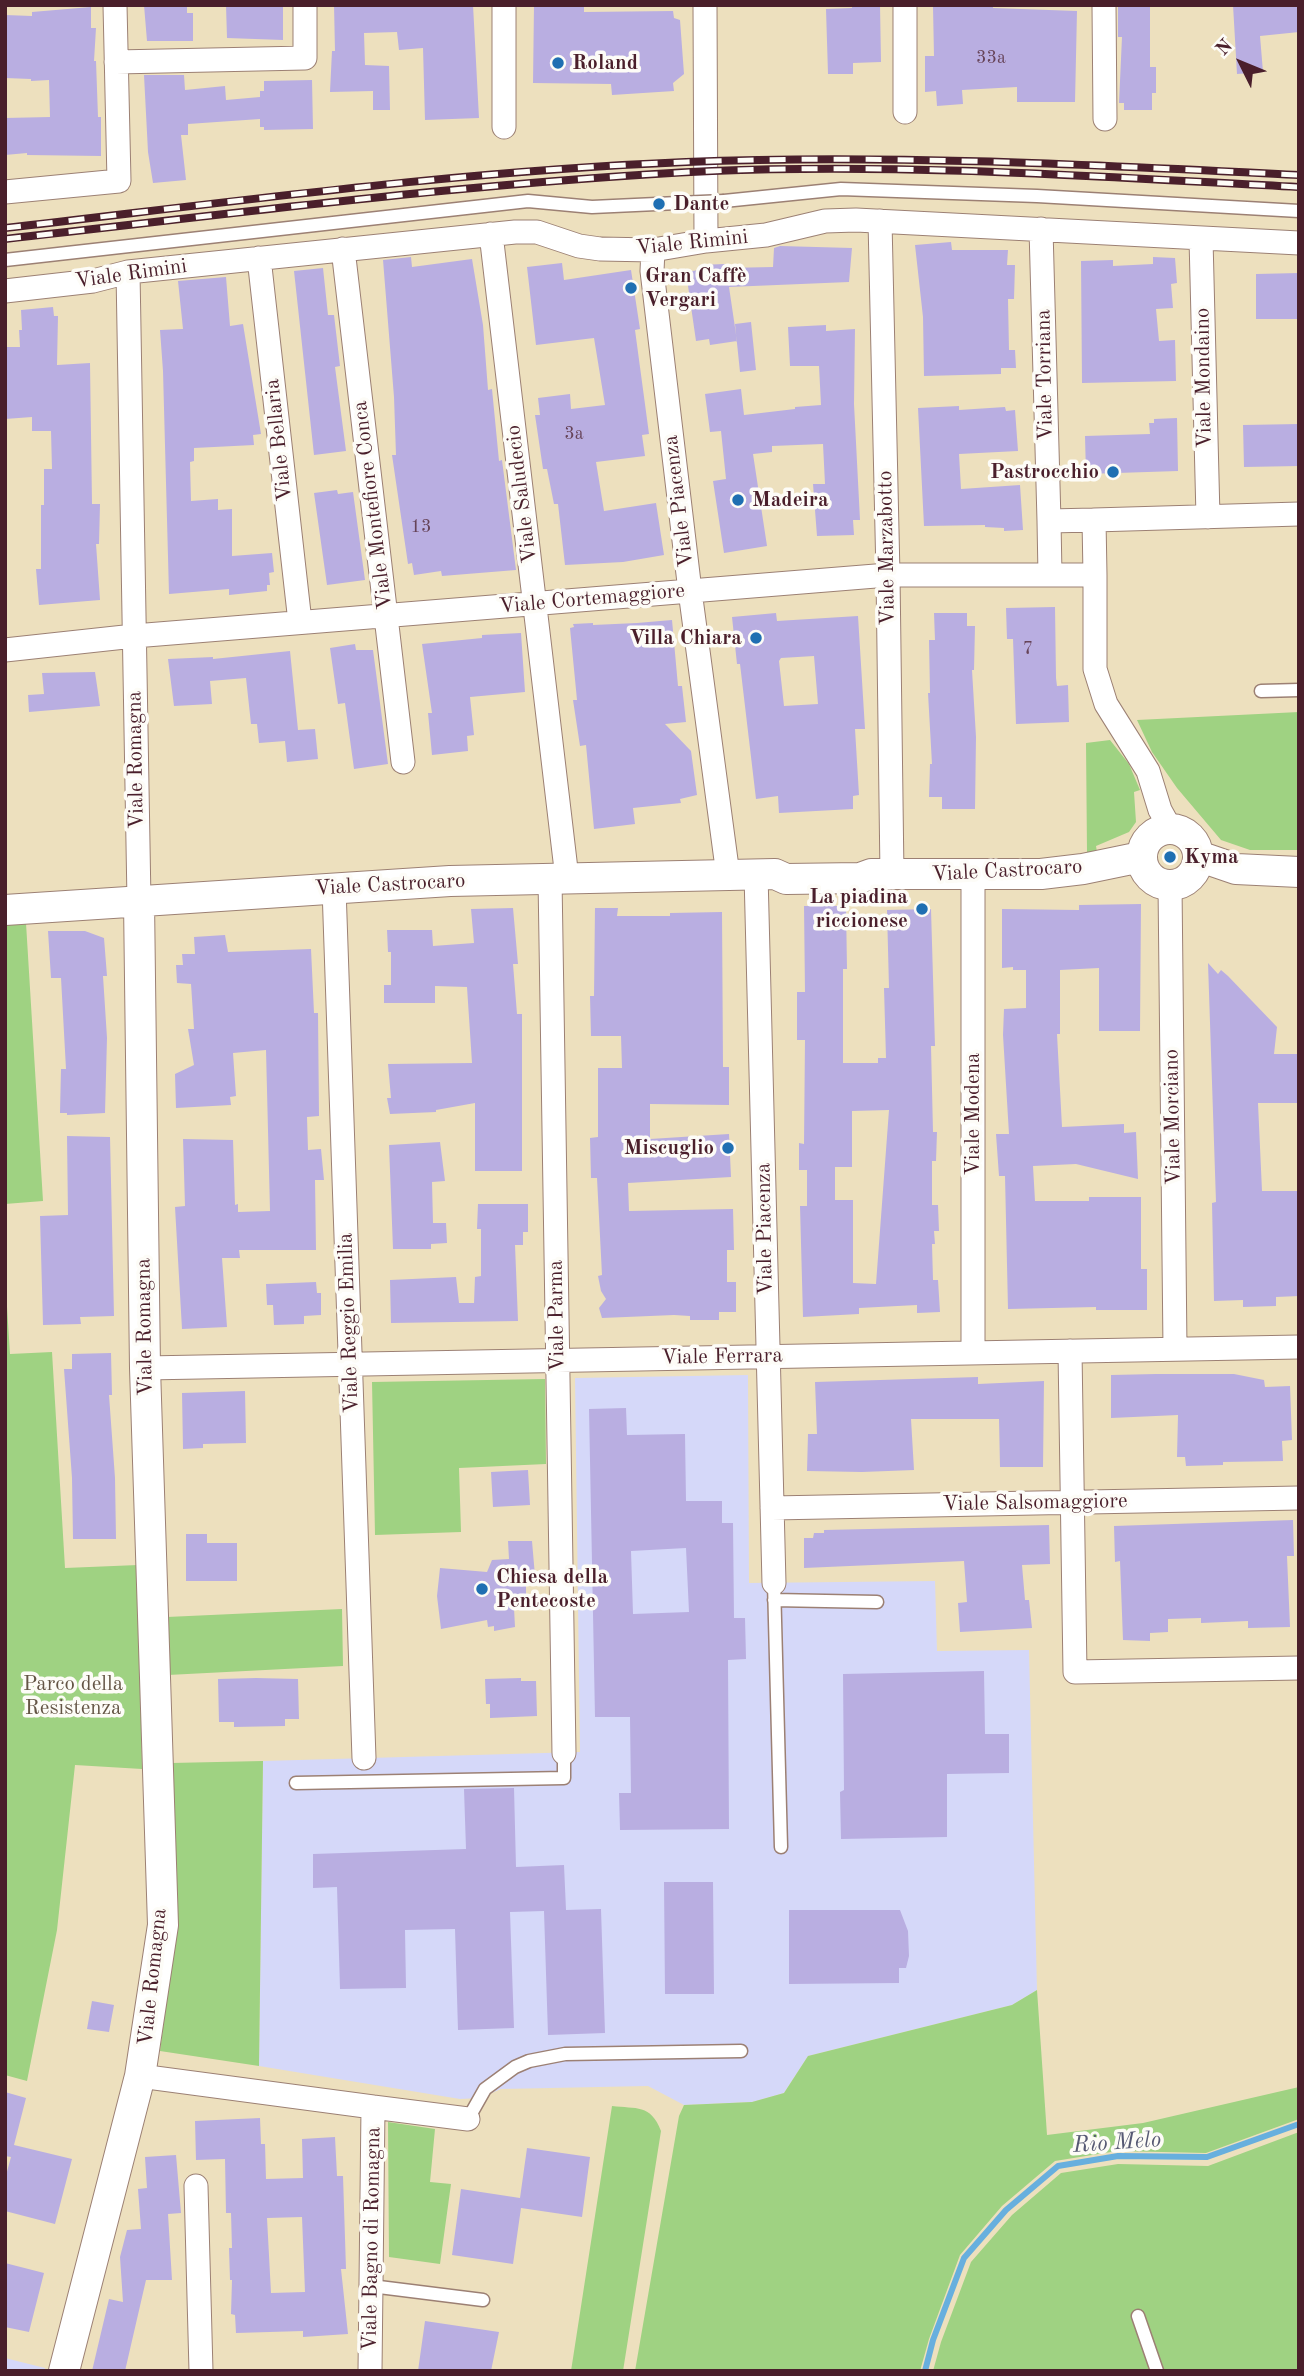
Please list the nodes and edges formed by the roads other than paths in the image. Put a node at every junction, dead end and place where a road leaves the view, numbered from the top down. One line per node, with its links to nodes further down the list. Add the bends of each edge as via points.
1 (115, 5): 7 (street)
2 (305, 5): 7 (street, via 305,58)
3 (504, 5): 10 (street)
4 (705, 5): 17 (street, via 712,61)
5 (905, 5): 8 (street)
6 (1104, 5): 9 (street)
7 (116, 61): 11 (street, via 119,181)
8 (905, 112)
9 (1105, 120)
10 (504, 127)
11 (5, 192)
12 (1299, 211): 22 (lane, bridge, via 841,189 724,201 592,207 528,201)
13 (880, 221): 14 (street, Viale Rimini); 17 (street, Viale Rimini, via 825,221 766,235); 29 (street, Viale Marzabotto)
14 (1041, 229): 16 (street, Viale Rimini); 28 (street, Viale Torriana)
15 (491, 234): 19 (street, Viale Rimini); 20 (street, Viale Rimini, via 537,232 579,246); 33 (street, Viale Saludecio)
16 (1201, 239): 18 (street, Viale Rimini); 26 (street, Viale Mondaino)
17 (706, 242): 20 (street, Viale Rimini)
18 (1299, 243)
19 (343, 249): 21 (street, Viale Rimini); 34 (street, Viale Montefiore Conca)
20 (653, 250): 32 (street, Viale Piacenza)
21 (259, 258): 23 (street, Viale Rimini); 35 (street, Viale Bellaria)
22 (5, 260)
23 (128, 272): 24 (street, Viale Rimini, via 93,281); 36 (street, Viale Romagna)
24 (5, 291)
25 (1299, 514): 26 (street)
26 (1208, 517): 27 (street)
27 (1094, 520): 28 (street); 31 (street)
28 (1049, 521): 30 (street)
29 (888, 575): 30 (street, Viale Cortemaggiore); 32 (street, Viale Cortemaggiore); 46 (street, Viale Marzabotto)
30 (1050, 575): 31 (street, Viale Cortemaggiore)
31 (1095, 575): 41 (street, via 1095,669 1106,704 1149,771)
32 (690, 591): 33 (street, Viale Cortemaggiore); 45 (street, Viale Piacenza)
33 (536, 603): 34 (street, Viale Cortemaggiore); 48 (street, Viale Saludecio)
34 (386, 615): 35 (street, Viale Cortemaggiore); 40 (street, Viale Montefiore Conca)
35 (300, 622): 36 (street, Viale Cortemaggiore)
36 (134, 636): 37 (street, Viale Cortemaggiore); 51 (street, Viale Romagna)
37 (5, 650)
38 (1299, 690): 39 (lane)
39 (1261, 691)
40 (403, 762)
41 (1170, 828): 42 (street, via 1186,834); 43 (street, via 1147,840)
42 (1198, 856): 44 (street, via 1236,869); 49 (street, via 1187,879)
43 (1141, 857): 47 (street, Viale Castrocaro, via 1041,874); 49 (street, via 1153,880)
44 (1299, 872)
45 (753, 875): 46 (street, Viale Castrocaro, via 787,868 859,867); 48 (street, Viale Castrocaro); 57 (street, Viale Piacenza)
46 (881, 875): 47 (street, Viale Castrocaro)
47 (973, 875): 56 (street, Viale Modena)
48 (558, 878): 50 (street, Viale Castrocaro); 58 (street, Viale Parma)
49 (1170, 885): 54 (street, Viale Morciano)
50 (334, 888): 51 (street, Viale Castrocaro); 59 (street, Viale Reggio Emilia)
51 (139, 901): 52 (street, Viale Castrocaro); 60 (street, Viale Romagna)
52 (5, 910)
53 (1299, 1347): 54 (street, Viale Ferrara)
54 (1175, 1349): 55 (street, Viale Ferrara)
55 (1070, 1351): 56 (street, Viale Ferrara); 62 (street)
56 (973, 1353): 57 (street, Viale Ferrara)
57 (768, 1356): 58 (street, Viale Ferrara); 63 (street, Viale Piacenza)
58 (558, 1360): 59 (street, Viale Ferrara); 67 (street, Viale Parma)
59 (351, 1364): 60 (street, Viale Ferrara); 68 (street, Viale Reggio Emilia)
60 (145, 1368): 73 (street, Viale Romagna, via 151,1788 158,1925 138,2043)
61 (1299, 1498): 62 (street, Viale Salsomaggiore)
62 (1072, 1502): 63 (street, Viale Salsomaggiore); 66 (street, via 1075,1672)
63 (772, 1508): 64 (street, Viale Piacenza)
64 (774, 1591): 65 (lane); 71 (lane)
65 (877, 1602)
66 (1299, 1668)
67 (564, 1752): 69 (lane, via 564,1778)
68 (364, 1758): 69 (lane)
69 (365, 1782): 70 (lane)
70 (296, 1783)
71 (781, 1847)
72 (741, 2051): 75 (lane, via 565,2054 529,2062 485,2089)
73 (140, 2076): 74 (street, Viale Bagno di Romagna); 80 (street, Viale Romagna)
74 (373, 2106): 75 (street, Viale Bagno di Romagna); 77 (street, Viale Bagno di Romagna)
75 (468, 2119)
76 (196, 2186): 81 (street)
77 (371, 2286): 78 (lane); 82 (street, Viale Bagno di Romagna)
78 (482, 2300)
79 (1138, 2316): 83 (lane)
80 (64, 2371)
81 (201, 2371)
82 (370, 2371)
83 (1157, 2371)

